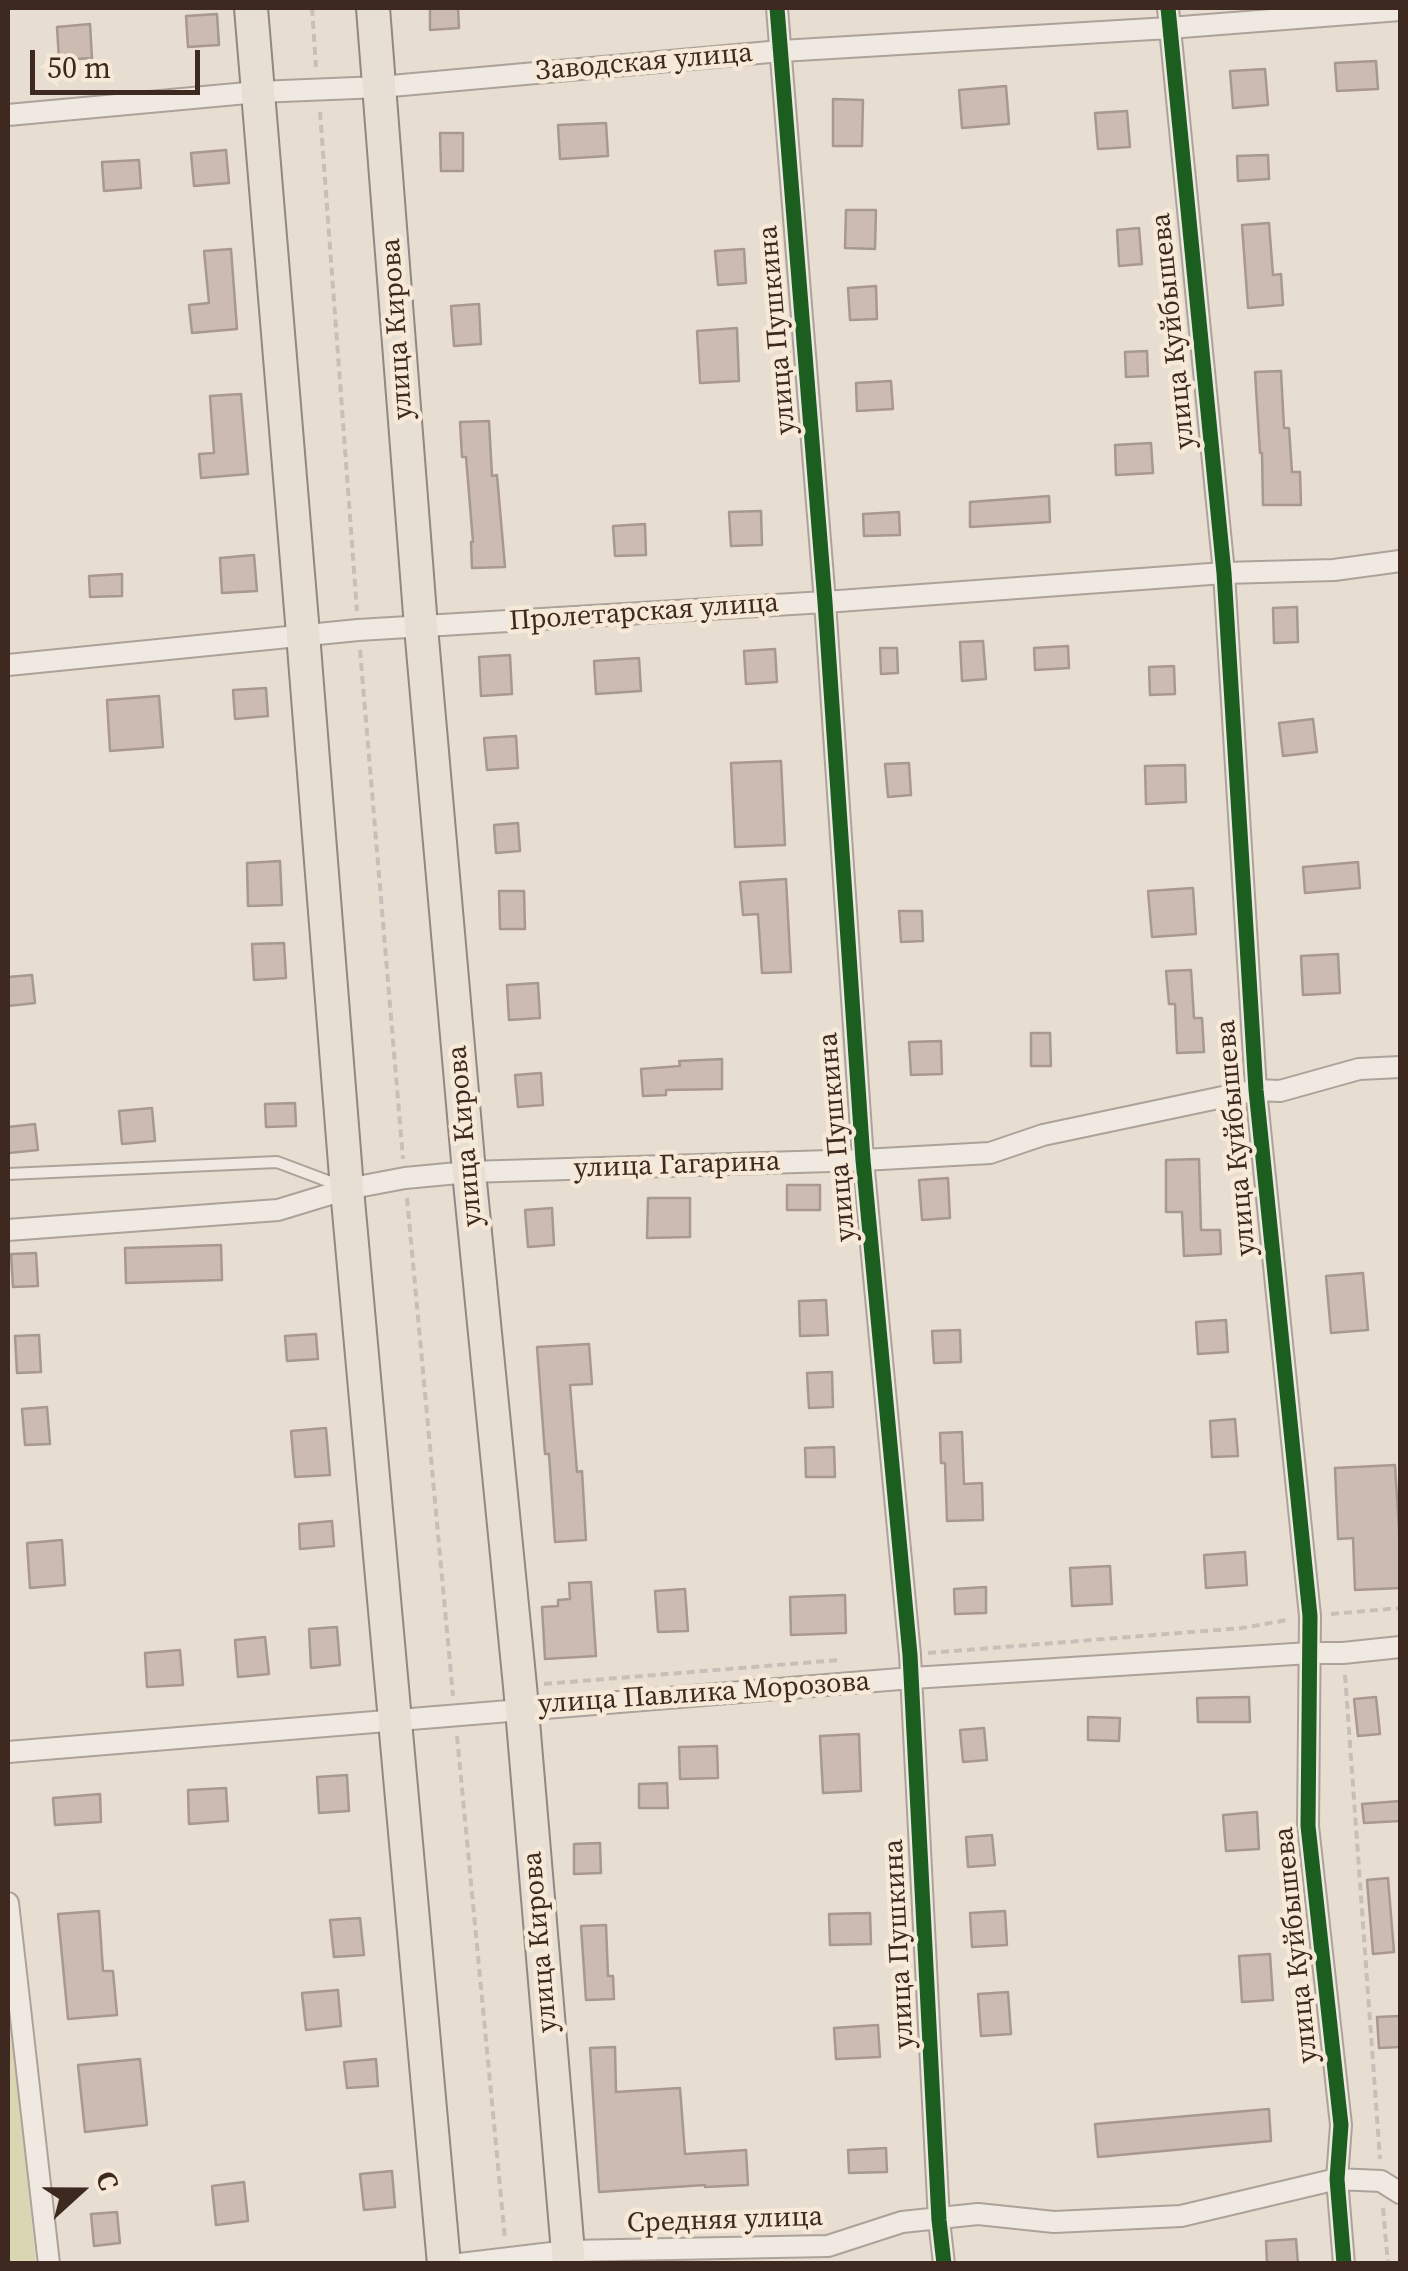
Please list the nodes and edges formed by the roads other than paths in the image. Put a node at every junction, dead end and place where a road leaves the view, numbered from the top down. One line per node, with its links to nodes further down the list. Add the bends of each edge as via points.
1 (251, 8): 8 (main road)
2 (373, 8): 7 (main road, улица Кирова)
3 (778, 8): 6 (street, улица Пушкина)
4 (1400, 10): 5 (street, Заводская улица)
5 (1169, 18): 6 (street, Заводская улица); 11 (street, улица Куйбышева)
6 (781, 51): 7 (street, Заводская улица); 12 (street, улица Пушкина)
7 (380, 86): 8 (street, Заводская улица); 13 (main road, улица Кирова)
8 (258, 92): 9 (street, Заводская улица); 14 (main road)
9 (8, 114)
10 (1400, 561): 11 (street, Пролетарская улица)
11 (1224, 574): 12 (street, Пролетарская улица); 17 (street, улица Куйбышева)
12 (825, 602): 13 (street, Пролетарская улица); 18 (street, улица Пушкина)
13 (420, 627): 14 (street, Пролетарская улица); 19 (main road, улица Кирова)
14 (304, 634): 15 (street, Пролетарская улица); 21 (main road)
15 (8, 665)
16 (1400, 1067): 17 (street, улица Гагарина)
17 (1256, 1090): 18 (street, улица Гагарина, via 1043,1135 990,1153); 24 (street, улица Куйбышева)
18 (863, 1160): 19 (street, улица Гагарина); 25 (street, улица Пушкина)
19 (469, 1172): 21 (street, улица Гагарина); 26 (main road, улица Кирова)
20 (8, 1174): 21 (lane, via 276,1162)
21 (346, 1188): 22 (street, улица Гагарина, via 278,1210); 27 (main road)
22 (8, 1230)
23 (1400, 1647): 24 (street, улица Павлика Морозова)
24 (1310, 1653): 25 (street, улица Павлика Морозова); 30 (street, улица Куйбышева, via 1308,1826 1342,2125)
25 (912, 1678): 26 (street, улица Павлика Морозова); 32 (street, улица Пушкина)
26 (520, 1697): 27 (street, улица Павлика Морозова); 33 (main road, улица Кирова)
27 (395, 1722): 28 (street, улица Павлика Морозова); 35 (main road)
28 (8, 1752)
29 (8, 1903): 34 (street)
30 (1337, 2179): 31 (street, Средняя улица, via 1381,2182); 32 (street, Средняя улица, via 1181,2216 1054,2222 978,2214); 38 (street, улица Куйбышева)
31 (1400, 2193)
32 (938, 2220): 33 (street, Средняя улица, via 902,2222 828,2246); 37 (street, улица Пушкина)
33 (568, 2257): 36 (street, Средняя улица)
34 (49, 2264)
35 (444, 2264)
36 (460, 2264)
37 (944, 2264)
38 (1344, 2264)

